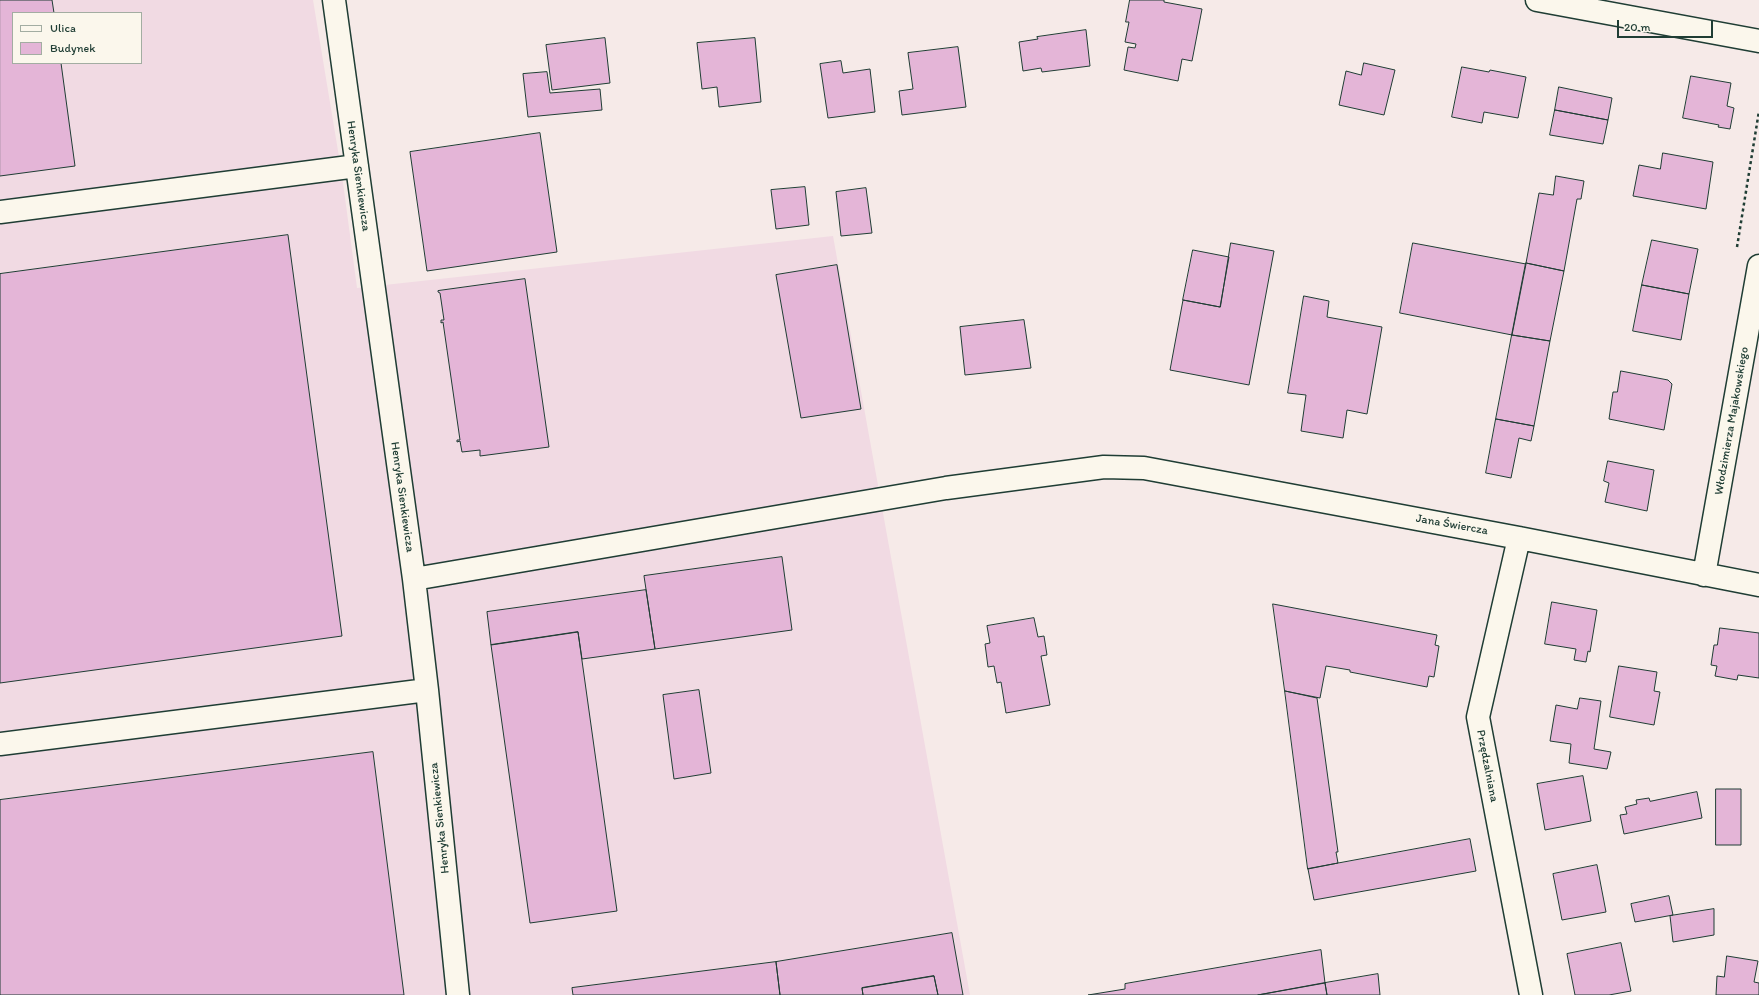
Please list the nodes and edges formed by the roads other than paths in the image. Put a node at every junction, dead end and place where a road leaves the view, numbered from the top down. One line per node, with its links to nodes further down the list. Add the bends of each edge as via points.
1 (334, 0): 4 (street, Henryka Sienkiewicza)
2 (1537, 0): 3 (street)
3 (1759, 42)
4 (357, 166): 5 (street); 9 (street, Henryka Sienkiewicza)
5 (0, 212)
6 (1759, 266): 8 (street, Włodzimierza Majakowskiego)
7 (1519, 538): 8 (street, Jana Świercza); 9 (street, Jana Świercza, via 1144,468 1104,467 946,488); 14 (street, Przędzalniana, via 1478,717)
8 (1704, 575): 10 (street, Jana Świercza)
9 (414, 579): 11 (street, Henryka Sienkiewicza)
10 (1759, 585)
11 (427, 690): 12 (street); 13 (street, Henryka Sienkiewicza)
12 (0, 744)
13 (458, 995)
14 (1531, 995)

